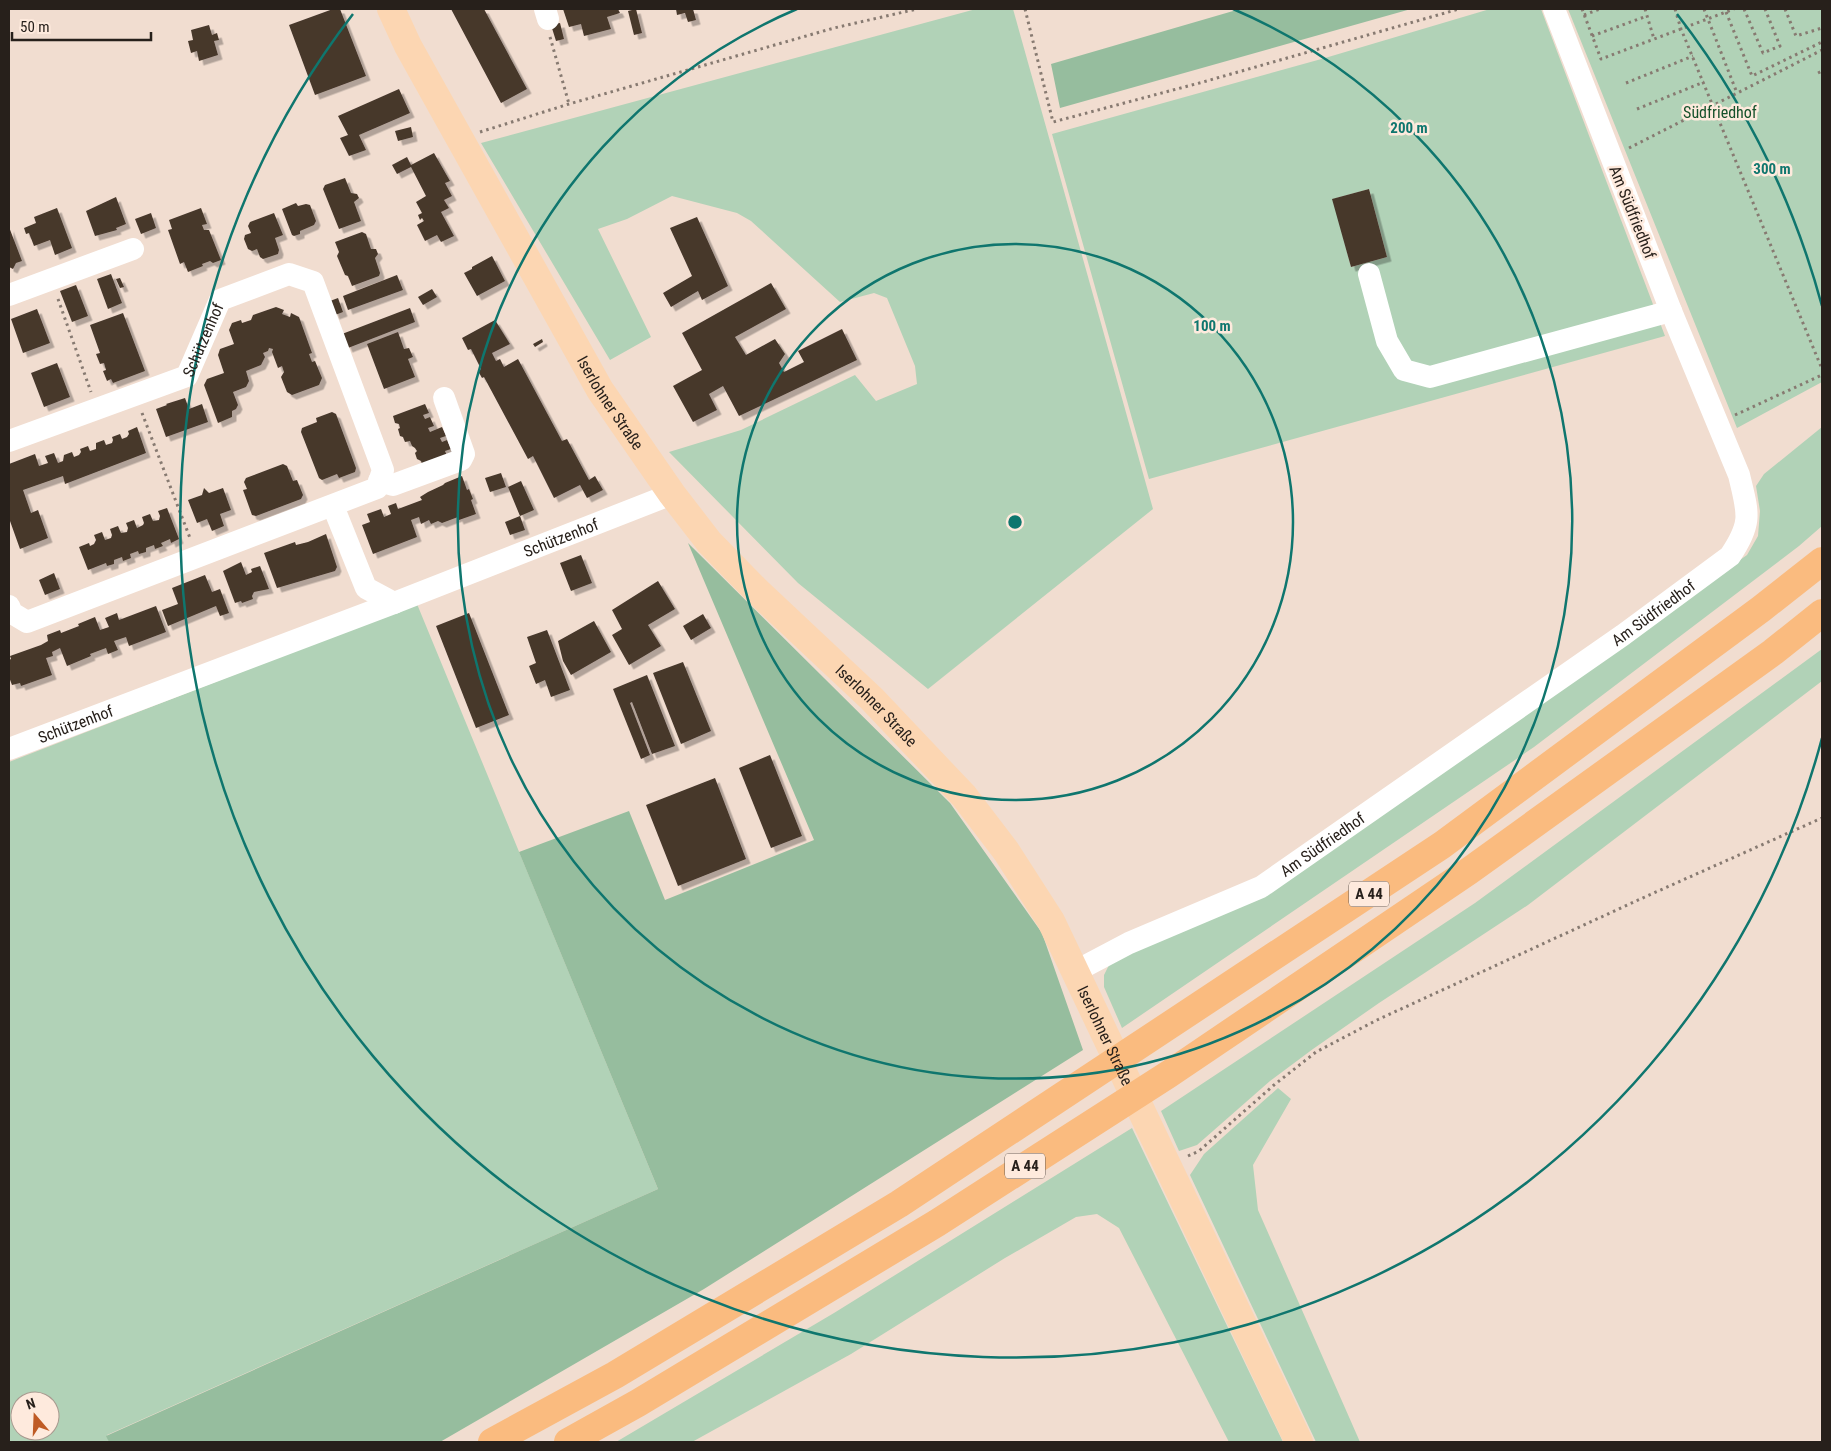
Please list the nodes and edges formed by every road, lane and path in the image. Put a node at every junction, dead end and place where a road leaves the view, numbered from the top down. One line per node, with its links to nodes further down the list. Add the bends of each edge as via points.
1 (391, 9): 35 (main road, Iserlohner Straße)
2 (916, 9): 32 (path, via 834,28)
3 (1025, 9): 4 (path, via 1053,122)
4 (1459, 9)
5 (1554, 9): 36 (street, Am Südfriedhof)
6 (1582, 9): 17 (path)
7 (1600, 9): 17 (path)
8 (1645, 9): 18 (path)
9 (1675, 9): 21 (path)
10 (1704, 9): 19 (path)
11 (1734, 9): 15 (path)
12 (1744, 9): 13 (path, via 1763,53 1780,46)
13 (1765, 9)
14 (1785, 9): 20 (path, via 1796,36)
15 (1726, 12): 19 (path); 24 (path, via 1752,76)
16 (546, 14): 32 (path)
17 (1584, 14): 22 (path)
18 (1647, 16): 22 (path); 23 (path)
19 (1708, 19): 21 (path); 31 (path)
20 (1822, 28)
21 (1681, 29): 23 (path); 26 (path)
22 (1592, 36): 23 (path, via 1601,59)
23 (1654, 39)
24 (1822, 42)
25 (1822, 50): 31 (path)
26 (1693, 56): 29 (path); 30 (path)
27 (1822, 71): 28 (path)
28 (1818, 73)
29 (1704, 82): 33 (path); 34 (path)
30 (1626, 83)
31 (1737, 93): 33 (path)
32 (569, 104): 35 (path)
33 (1713, 104): 36 (path); 42 (path)
34 (1637, 109)
35 (460, 138): 50 (main road, Iserlohner Straße, via 600,390)
36 (1611, 158): 41 (street, Am Südfriedhof)
37 (133, 249): 39 (street)
38 (1369, 274): 41 (street, via 1387,341 1404,370 1430,377)
39 (51, 279): 40 (street); 46 (path)
40 (9, 294)
41 (1672, 311): 47 (street, Am Südfriedhof)
42 (1822, 369)
43 (1822, 375): 47 (path)
44 (136, 395): 46 (street, Schützenhof); 49 (street, Schützenhof, via 187,376 220,300 289,274 314,282 383,470); 52 (path)
45 (444, 398): 49 (street, via 464,454 461,460 393,485)
46 (97, 409): 48 (street, Schützenhof)
47 (1719, 423): 61 (street, Am Südfriedhof, via 1739,475 1747,521 1742,538 1730,556 1623,635 1261,887)
48 (9, 441)
49 (379, 481): 51 (street, via 377,488)
50 (672, 494): 54 (street, Schützenhof); 61 (main road, Iserlohner Straße, via 716,549 756,591 872,699 964,796 1006,851 1046,914)
51 (333, 506): 52 (street); 54 (street, via 366,588)
52 (198, 557): 55 (street, via 27,622 12,613)
53 (1822, 561): 63 (highway, A 44, via 1426,856 899,1204 615,1375)
54 (394, 603): 59 (street, Schützenhof)
55 (9, 606)
56 (1822, 613): 58 (highway, A 44)
57 (1822, 626): 58 (highway)
58 (1773, 652): 64 (highway, A 44, via 1469,871 1170,1074 937,1223)
59 (9, 749)
60 (1822, 818): 62 (path, via 1377,1020 1316,1052 1199,1151)
61 (1076, 971): 62 (main road, Iserlohner Straße)
62 (1167, 1166): 65 (main road, Iserlohner Straße)
63 (492, 1442)
64 (568, 1442)
65 (1300, 1442)

